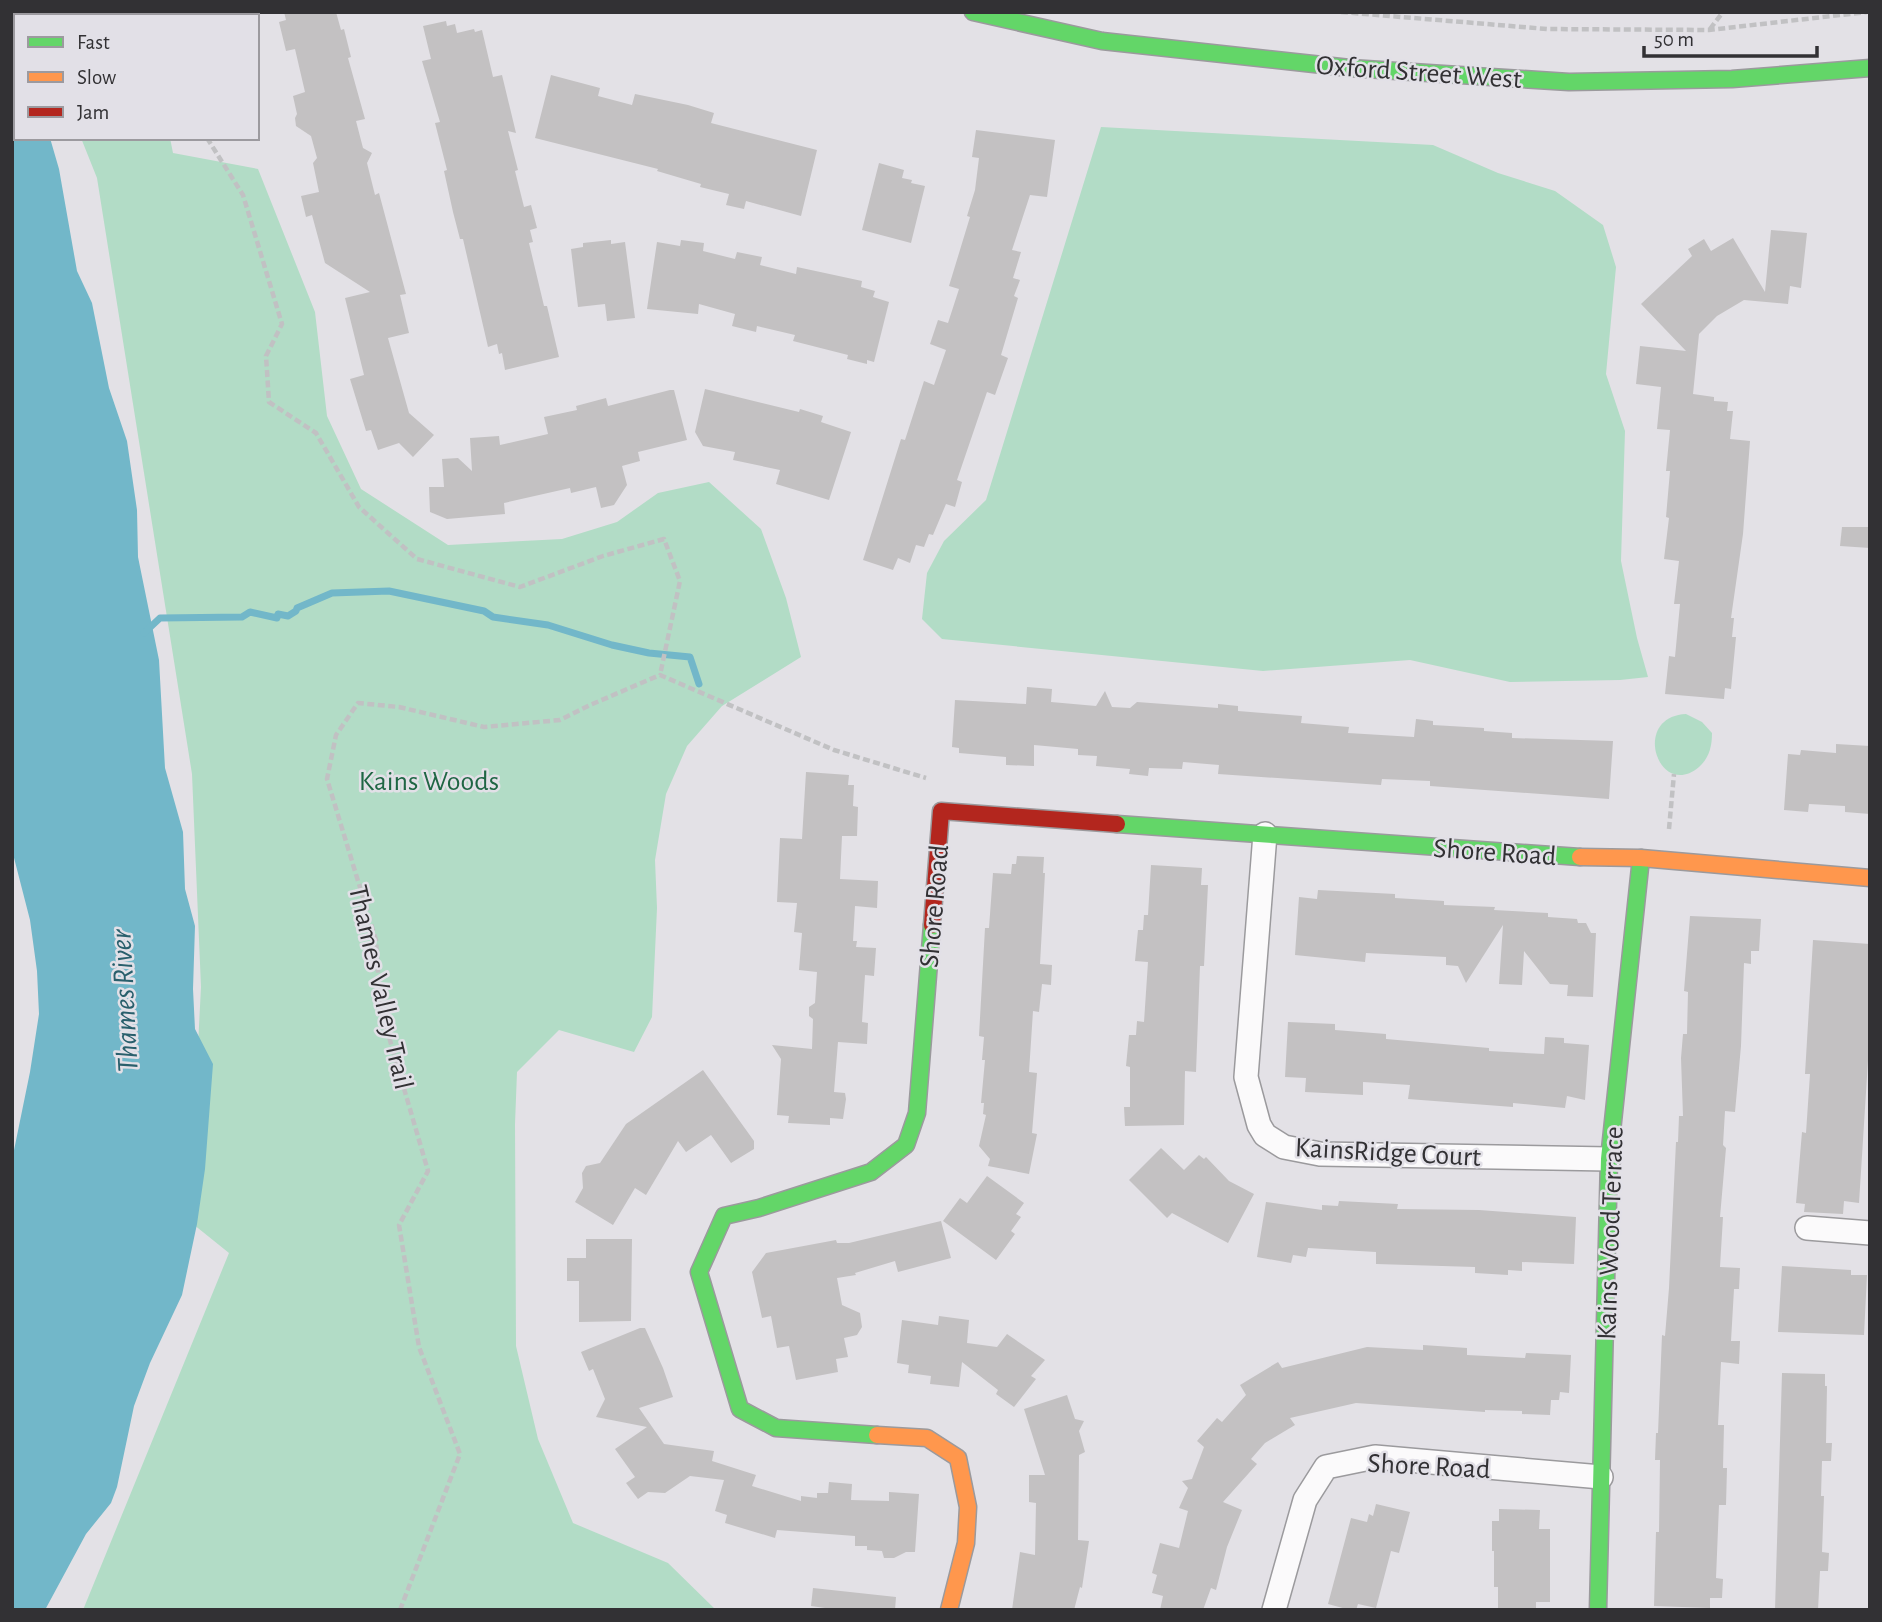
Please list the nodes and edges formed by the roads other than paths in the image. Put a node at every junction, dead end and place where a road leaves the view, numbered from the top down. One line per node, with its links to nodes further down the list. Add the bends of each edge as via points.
1 (973, 12): 2 (street, Oxford Street West, via 1102,41 1350,68 1569,82 1732,79)
2 (1870, 68)
3 (1265, 834): 4 (street, Shore Road); 6 (street, KainsRidge Court, via 1246,1077 1265,1135 1284,1147 1321,1154); 10 (street, Shore Road, via 941,811 917,1113 906,1144 871,1171 724,1216 699,1272 740,1409 776,1428 926,1438 958,1458 968,1507 966,1543)
4 (1641, 858): 5 (street, Shore Road); 6 (street, Kains Wood Terrace)
5 (1870, 878)
6 (1609, 1159): 9 (street, Kains Wood Terrace)
7 (1807, 1228): 8 (street)
8 (1870, 1233)
9 (1601, 1477): 11 (street, Shore Road, via 1375,1457 1326,1467 1305,1500); 12 (street, Kains Wood Terrace)
10 (949, 1610)
11 (1274, 1610)
12 (1598, 1610)

